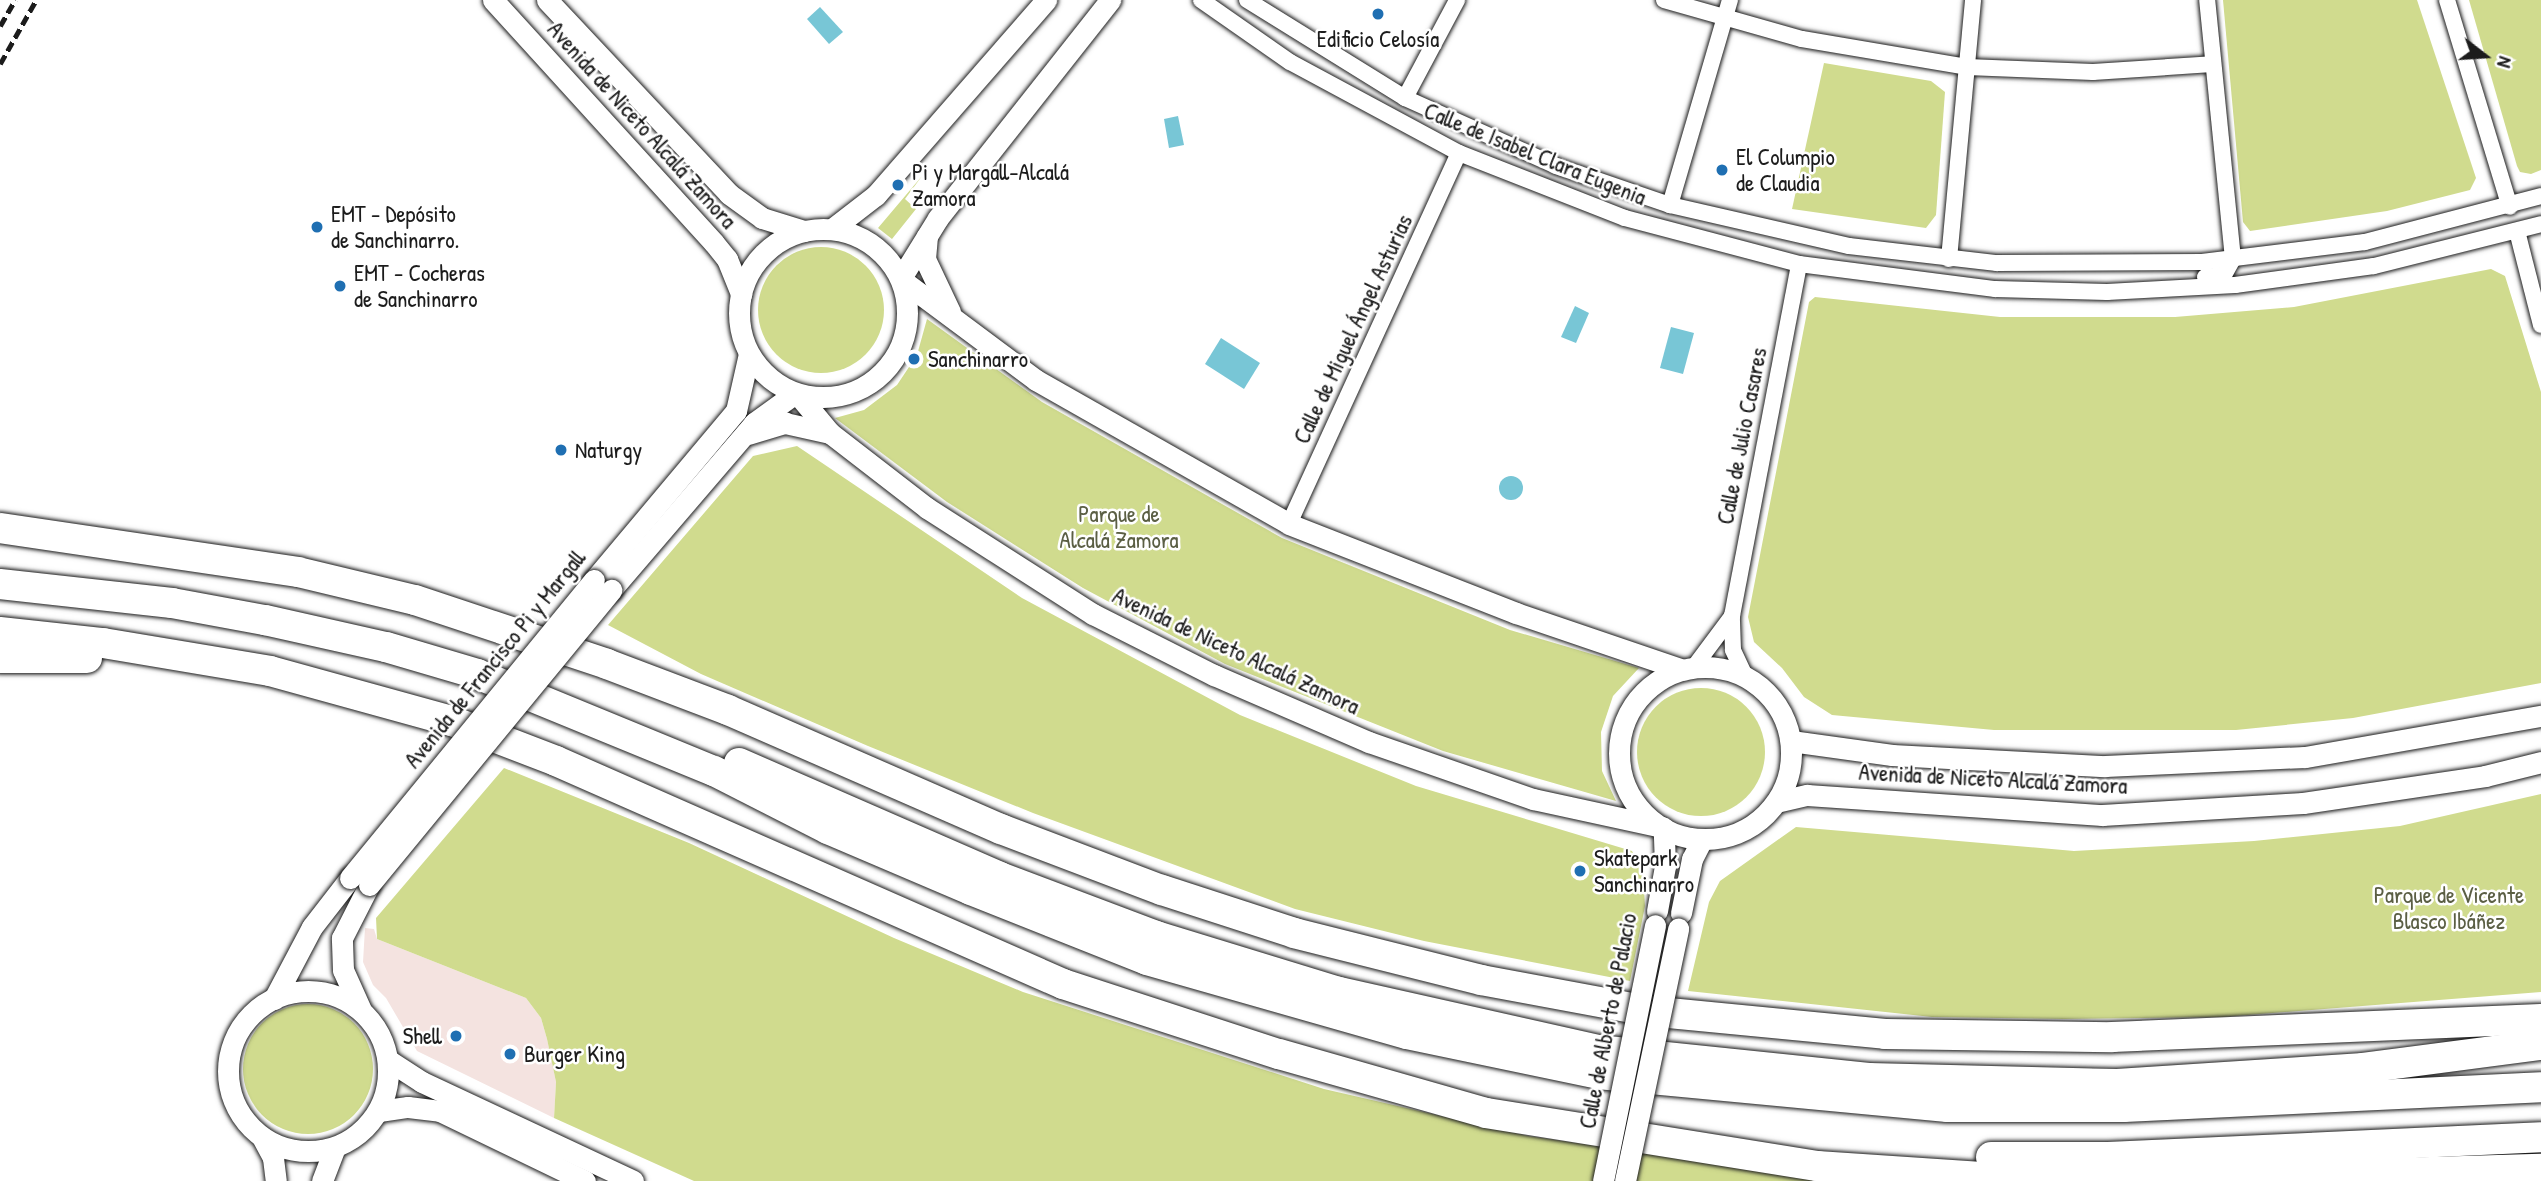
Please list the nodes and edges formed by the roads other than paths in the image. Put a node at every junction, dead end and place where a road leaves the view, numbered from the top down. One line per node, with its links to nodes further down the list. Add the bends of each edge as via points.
1 (493, 0): 32 (street, Avenida de Niceto Alcalá Zamora, via 714,243 727,259)
2 (547, 0): 23 (street, Avenida de Niceto Alcalá Zamora, via 729,194 762,218)
3 (1046, 0): 22 (street, via 876,195)
4 (1110, 0): 25 (street)
5 (1201, 0): 17 (street, Calle de Isabel Clara Eugenia, via 1290,62)
6 (1247, 0): 16 (street, Calle de Isabel Clara Eugenia)
7 (1457, 0): 16 (street)
8 (1664, 0): 13 (street)
9 (1730, 0): 13 (street)
10 (1973, 0): 15 (street)
11 (2207, 0): 14 (street)
12 (2446, 0): 20 (street)
13 (1725, 18): 15 (street, via 1883,55); 19 (street)
14 (2212, 64): 15 (street, via 2093,72); 28 (street)
15 (1967, 66): 27 (street)
16 (1405, 99): 19 (street, Calle de Isabel Clara Eugenia, via 1556,166)
17 (1459, 153): 29 (street, Calle de Isabel Clara Eugenia, via 1625,218); 39 (street, Calle de Miguel Ángel Asturias)
18 (2541, 196): 20 (street, Calle de Isabel Clara Eugenia)
19 (1670, 205): 26 (street, Calle de Isabel Clara Eugenia)
20 (2510, 208): 28 (street, Calle de Isabel Clara Eugenia, via 2365,242)
21 (2541, 223): 24 (street, Calle de Isabel Clara Eugenia)
22 (832, 229): 23 (street); 30 (street, via 870,243)
23 (804, 231): 32 (street, via 770,247 747,276)
24 (2517, 231): 31 (street, Calle de Isabel Clara Eugenia, via 2374,266 2235,285); 34 (street)
25 (928, 233): 30 (street); 33 (street, via 925,259)
26 (1849, 246): 27 (street, Calle de Isabel Clara Eugenia); 29 (street, Calle de Isabel Clara Eugenia)
27 (1949, 259): 28 (street, Calle de Isabel Clara Eugenia, via 2080,266)
28 (2233, 259): 31 (street, Calle de Isabel Clara Eugenia, via 2224,275 2151,281)
29 (1799, 264): 31 (street, Calle de Isabel Clara Eugenia, via 1995,289); 46 (street, Calle de Julio Casares)
30 (902, 280): 33 (street); 36 (street, via 907,304 903,338 883,372 846,394)
31 (2107, 292)
32 (741, 294): 35 (street, via 739,325)
33 (953, 317): 39 (street, via 1036,380)
34 (2541, 325)
35 (749, 354): 36 (street, via 772,380); 44 (street, Avenida de Francisco Pi y Margall, via 736,411)
36 (797, 395): 37 (street, Avenida de Niceto Alcalá Zamora); 38 (street, Avenida de Francisco Pi y Margall)
37 (830, 433): 38 (street, Avenida de Niceto Alcalá Zamora, via 785,423); 56 (street, Avenida de Niceto Alcalá Zamora, via 927,508 1093,614 1214,676 1369,742 1533,799)
38 (743, 436): 44 (street, Avenida de Francisco Pi y Margall)
39 (1289, 524): 50 (street, via 1516,613)
40 (0, 528): 42 (highway)
41 (0, 534): 42 (highway)
42 (63, 537): 63 (highway, via 298,572 415,600 728,710 1001,829 1162,890 1294,933 1481,980 1648,1011 1885,1034 2112,1037)
43 (0, 584): 45 (highway)
44 (603, 585): 58 (street, Avenida de Francisco Pi y Margall, bridge)
45 (57, 588): 64 (highway, via 156,590 258,604 484,663 730,759 1000,877 1156,936 1339,992 1598,1050 1869,1078 2116,1084 2363,1068); 67 (highway, via 264,620 386,647 477,674 676,754 828,829 1147,960 1407,1034 1507,1056 1598,1074 1699,1086 1947,1107 2124,1107)
46 (1732, 616): 50 (street, Calle de Julio Casares); 51 (street, Calle de Julio Casares, via 1733,650)
47 (0, 632): 49 (highway)
48 (0, 658): 49 (highway)
49 (203, 659): 66 (highway, via 270,670 452,721 556,761 1063,984 1267,1050)
50 (1688, 669): 51 (street, via 1720,668); 56 (street, via 1645,692 1631,710 1621,741 1622,775 1631,796)
51 (1745, 676): 53 (street, via 1767,693 1783,715)
52 (2541, 716): 53 (street, Avenida de Niceto Alcalá Zamora, via 2305,757 2105,766 1892,755)
53 (1791, 741): 55 (street, via 1786,783)
54 (2541, 762): 55 (street, Avenida de Niceto Alcalá Zamora, via 2485,776 2303,803 2102,815 1807,795)
55 (1776, 802): 57 (street, via 1744,830)
56 (1663, 828): 57 (street); 77 (street, Calle de Alberto de Palacio, bridge, via 1665,866)
57 (1702, 839): 78 (street, bridge, via 1692,859)
58 (360, 881): 59 (street, Avenida de Francisco Pi y Margall, via 312,927); 61 (street, Avenida de Francisco Pi y Margall, via 342,938 344,970)
59 (274, 999): 61 (street, via 319,991); 69 (street, via 241,1026 227,1065 235,1105)
60 (2541, 1007): 63 (highway)
61 (361, 1010): 65 (street, via 379,1032)
62 (2541, 1019): 63 (highway)
63 (2385, 1025)
64 (2541, 1045)
65 (388, 1060): 68 (street, via 388,1087); 76 (street, via 422,1082)
66 (1391, 1082): 70 (highway, via 1592,1117 1918,1157 2108,1157); 72 (highway, via 1499,1115 1805,1164 1895,1172 2195,1179)
67 (2541, 1087)
68 (379, 1111): 71 (street, via 353,1139); 75 (street, via 408,1107 440,1111)
69 (262, 1137): 71 (street, via 310,1152); 73 (street, via 273,1158)
70 (2541, 1137)
71 (335, 1147): 74 (street)
72 (2541, 1169)
73 (276, 1181)
74 (322, 1181)
75 (585, 1181)
76 (633, 1181)
77 (1603, 1181)
78 (1625, 1181)

